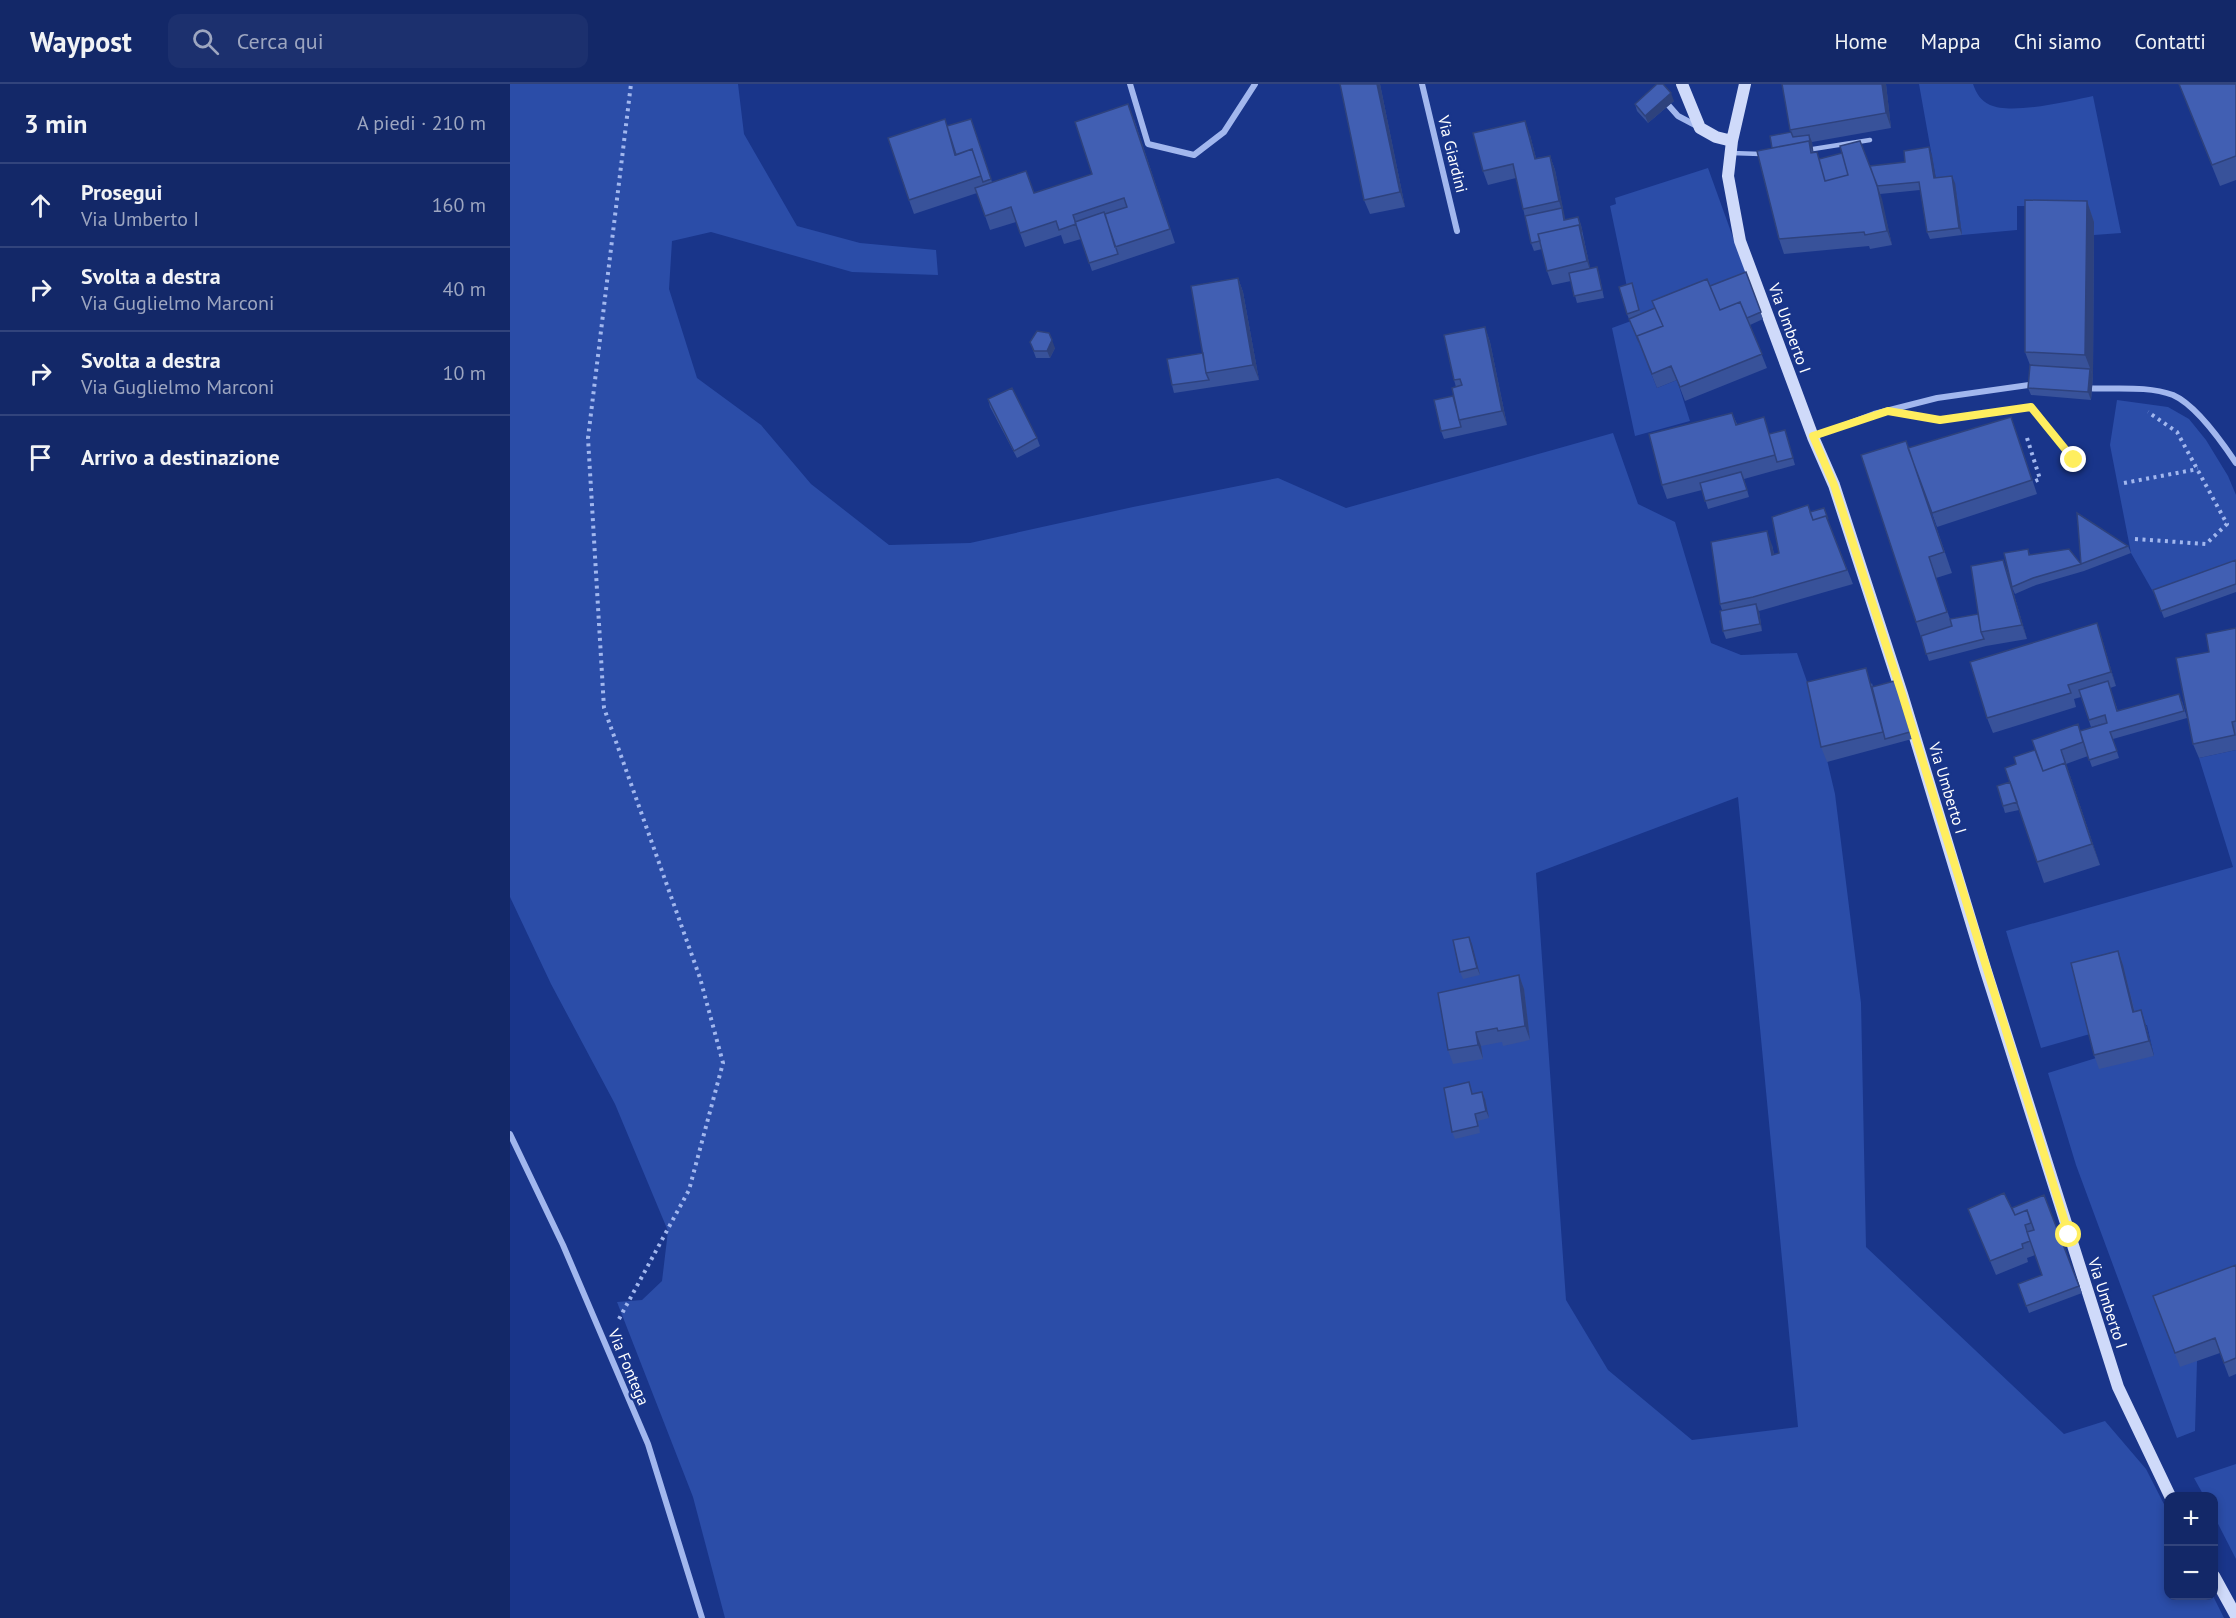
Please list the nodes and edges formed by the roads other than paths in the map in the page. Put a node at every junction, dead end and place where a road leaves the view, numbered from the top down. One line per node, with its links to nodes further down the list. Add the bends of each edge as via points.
1 (1130, 84): 2 (street, via 1148,144 1194,155 1224,132)
2 (1255, 84)
3 (1422, 84): 12 (street, Via Giardini)
4 (1682, 84): 7 (main road)
5 (1745, 84): 9 (main road, Via Umberto I)
6 (1656, 92): 7 (street, via 1678,116)
7 (1700, 128): 9 (main road)
8 (1870, 140): 10 (lane)
9 (1732, 147): 11 (lane); 16 (main road, Via Umberto I, via 1728,176 1740,241)
10 (1813, 149)
11 (1764, 154)
12 (1457, 231)
13 (2044, 385): 15 (street, via 1937,398)
14 (2080, 387): 18 (street, via 2138,389 2174,396 2201,416)
15 (1888, 411): 16 (street); 17 (street, via 1940,420 2031,407)
16 (1813, 436): 20 (main road, Via Umberto I, via 1834,485 1902,694 2118,1387)
17 (2074, 460)
18 (2236, 463)
19 (510, 1134): 23 (street, Via Fontega, via 648,1444)
20 (2168, 1492)
21 (2218, 1583): 22 (main road)
22 (2236, 1616)
23 (702, 1618)

